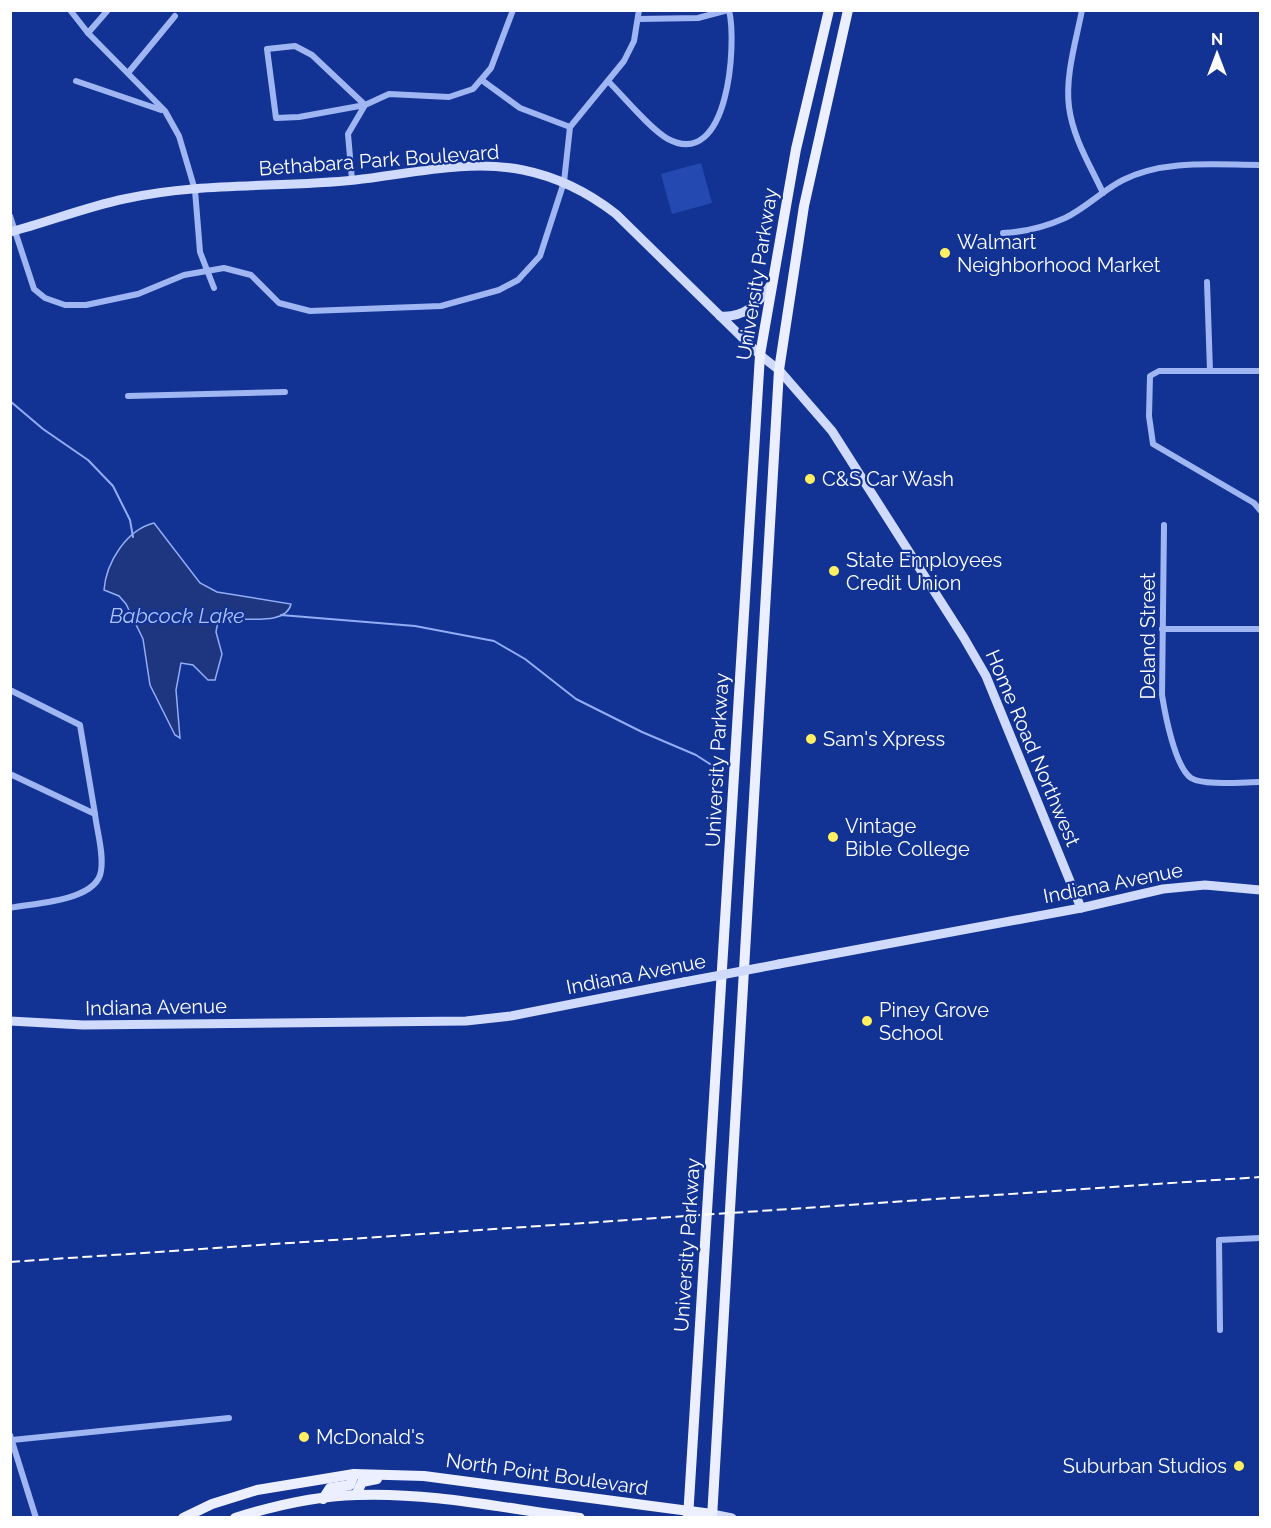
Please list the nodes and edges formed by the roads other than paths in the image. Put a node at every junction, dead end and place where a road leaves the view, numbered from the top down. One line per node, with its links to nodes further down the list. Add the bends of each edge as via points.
1 (70, 10): 11 (street)
2 (108, 10): 11 (street)
3 (513, 10): 14 (street)
4 (639, 10): 10 (street)
5 (728, 10): 10 (street, via 698,18); 15 (street, via 730,72 720,113 704,136 688,142 667,138)
6 (829, 10): 28 (main road, University Parkway, via 796,149)
7 (848, 10): 33 (main road, University Parkway, via 804,206)
8 (1082, 10): 23 (street, via 1069,106 1078,140)
9 (175, 16): 12 (street)
10 (639, 19): 15 (street, via 628,54)
11 (88, 33): 12 (street)
12 (128, 73): 17 (street)
13 (76, 81): 17 (street)
14 (483, 81): 16 (street, via 449,97 389,94); 18 (street, via 520,108)
15 (608, 81): 18 (street)
16 (365, 105): 16 (street, via 312,54 296,46 267,49 276,118); 20 (street, via 348,134)
17 (165, 111): 22 (street, via 184,149)
18 (570, 127): 21 (street)
19 (1260, 165): 23 (street, via 1171,166 1124,180)
20 (352, 180): 21 (street, Bethabara Park Boulevard, via 493,167 523,170); 22 (street, Bethabara Park Boulevard)
21 (564, 182): 27 (street, via 542,252 529,270 512,284 455,304 310,311 279,303 245,272 224,268); 31 (street, Bethabara Park Boulevard, via 596,198 616,214)
22 (195, 190): 25 (street, Bethabara Park Boulevard, via 125,199); 27 (street, via 198,242)
23 (1103, 193): 26 (street, via 1067,218 1034,230)
24 (10, 216): 25 (street)
25 (13, 232): 27 (street, via 34,289 65,305 86,305 138,294 184,275)
26 (1003, 234)
27 (207, 271): 30 (street)
28 (772, 282): 31 (street, via 764,296 744,313); 32 (main road, University Parkway)
29 (1207, 282): 35 (street)
30 (214, 288)
31 (720, 316): 32 (street, Bethabara Park Boulevard)
32 (760, 355): 33 (street, Home Road Northwest); 58 (main road, University Parkway)
33 (779, 370): 48 (street, Home Road Northwest, via 832,431 986,676); 59 (main road, University Parkway)
34 (1260, 370): 35 (street)
35 (1210, 371): 38 (street, via 1160,371 1150,376 1153,444)
36 (285, 392): 37 (street)
37 (128, 396)
38 (1260, 510)
39 (1164, 525): 40 (street, Deland Street)
40 (1162, 628): 41 (street); 44 (street, Deland Street, via 1162,695 1182,769 1192,779)
41 (1260, 629)
42 (12, 691): 45 (street, via 80,725)
43 (10, 774): 45 (street)
44 (1260, 782)
45 (94, 814): 47 (street, via 102,870 93,887 77,895)
46 (1260, 890): 48 (street, Indiana Avenue, via 1190,886)
47 (10, 908)
48 (1081, 908): 49 (street, Indiana Avenue, bridge, via 510,1016 466,1021 84,1025)
49 (10, 1021)
50 (1260, 1238): 51 (street, via 1219,1240)
51 (1220, 1330)
52 (229, 1418): 53 (street)
53 (11, 1437): 60 (street)
54 (354, 1474): 55 (main road, North Point Boulevard); 57 (main road, via 350,1485 330,1488); 61 (main road, North Point Boulevard, via 257,1490)
55 (388, 1474): 56 (main road, via 383,1479 362,1482); 58 (main road, North Point Boulevard, via 552,1491)
56 (356, 1495): 57 (main road, North Point Boulevard); 63 (main road, North Point Boulevard, via 416,1497)
57 (323, 1499): 62 (main road, North Point Boulevard, via 266,1508)
58 (688, 1515): 59 (main road, North Point Boulevard)
59 (712, 1516): 64 (street, North Point Boulevard)
60 (36, 1518)
61 (183, 1518)
62 (235, 1518)
63 (580, 1518)
64 (732, 1518)

